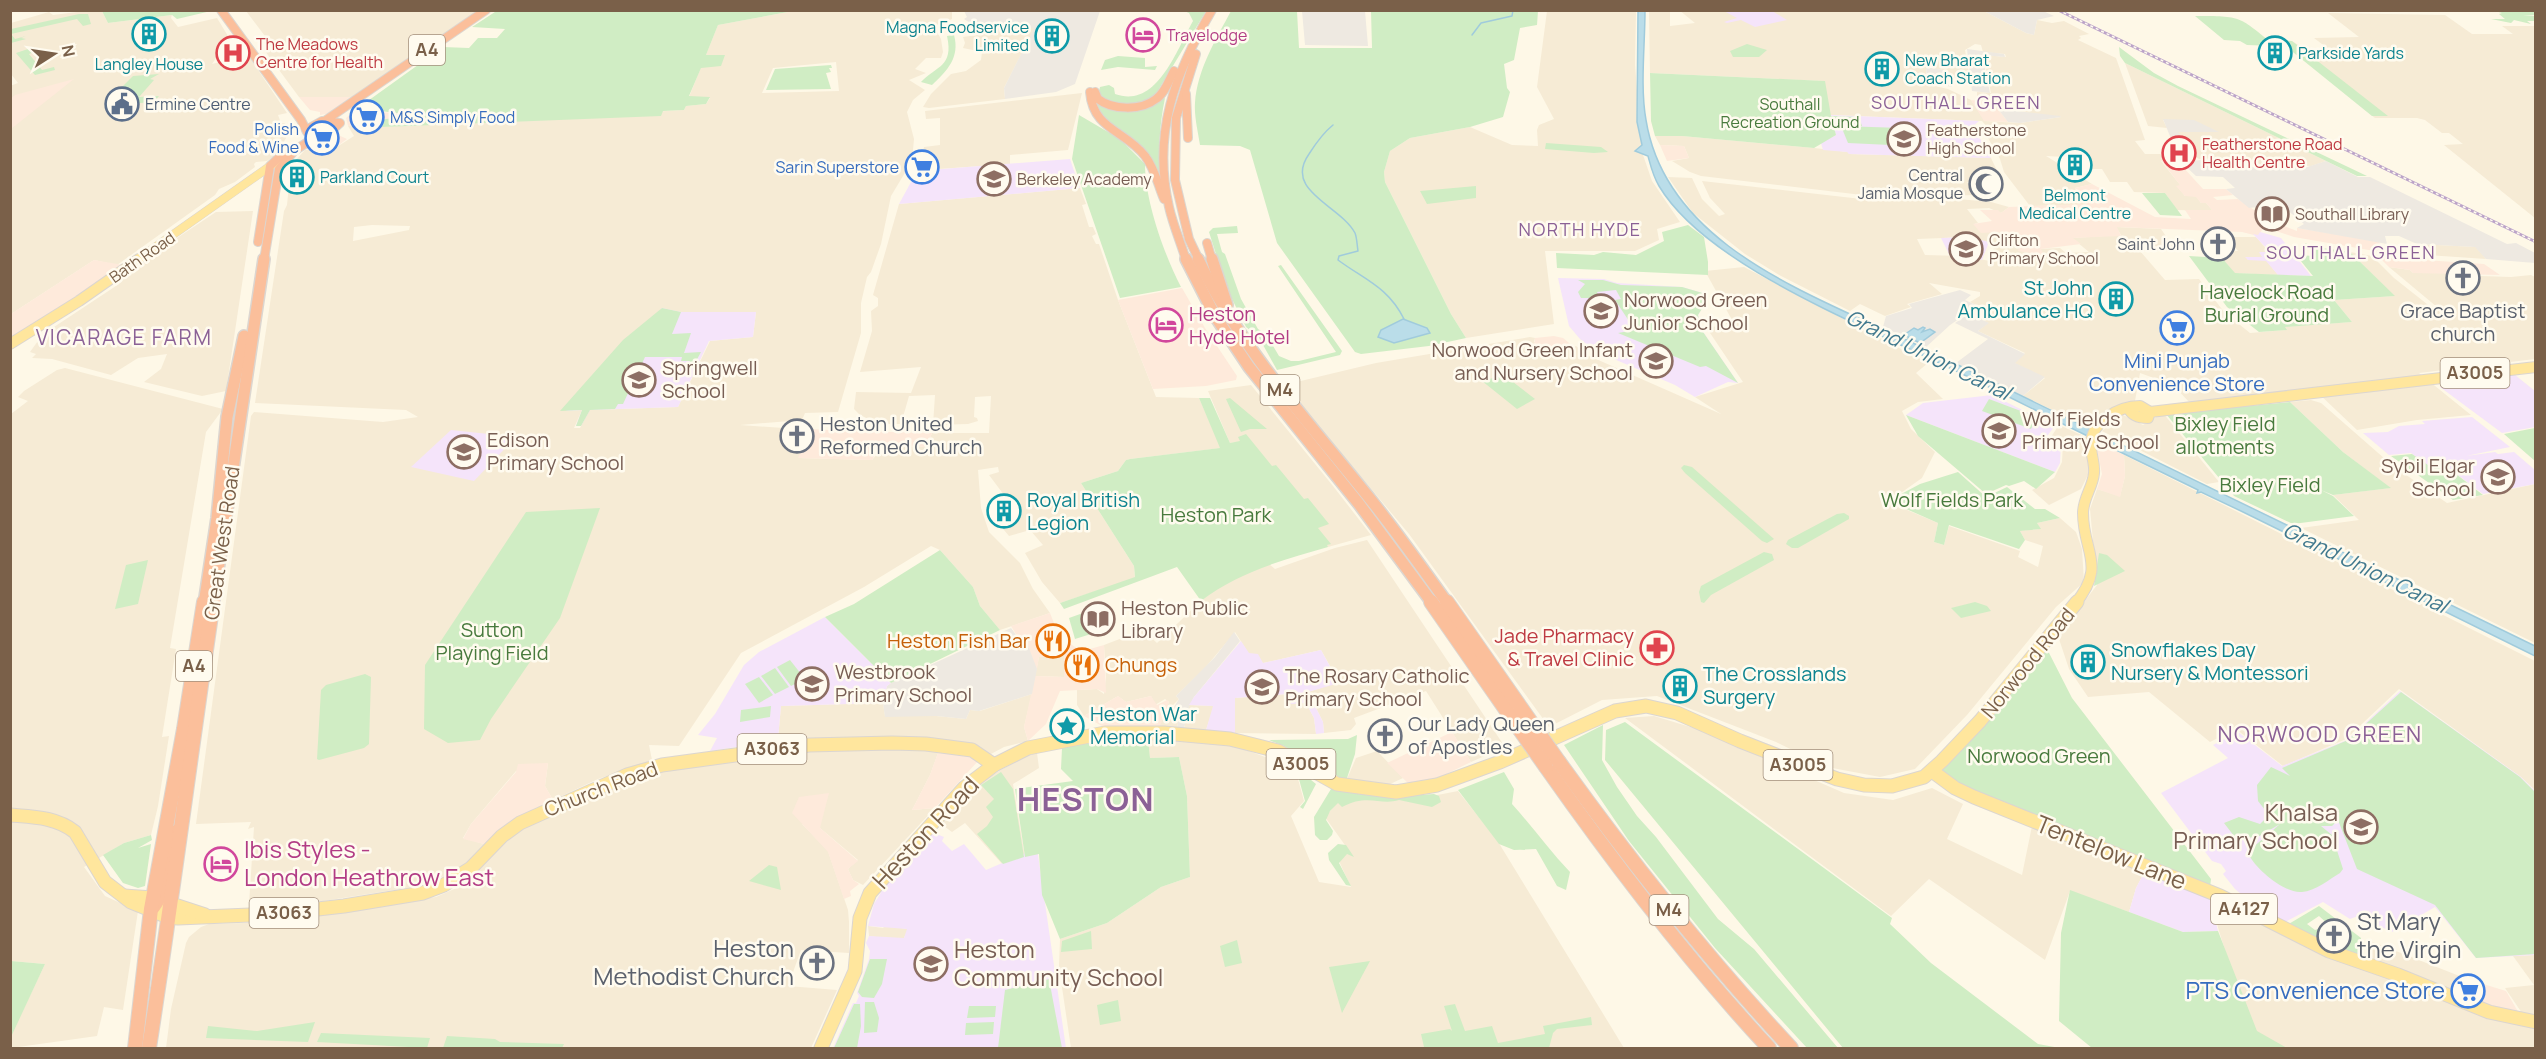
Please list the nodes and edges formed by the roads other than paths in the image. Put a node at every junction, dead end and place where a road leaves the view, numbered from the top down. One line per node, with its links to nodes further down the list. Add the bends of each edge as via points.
1 (221, 10): 9 (highway)
2 (229, 10): 10 (highway, via 309,121)
3 (486, 10): 10 (highway, A4, via 338,114)
4 (491, 10): 11 (highway, A4, via 348,110)
5 (1212, 10): 7 (highway, M4)
6 (1219, 10): 8 (highway, M4)
7 (1193, 41): 19 (highway, M4, via 1172,93 1165,131 1164,169); 19 (highway, via 1154,101 1136,107 1117,107 1101,103 1092,92 1090,106 1101,122 1147,158)
8 (1187, 75): 14 (highway, M4); 22 (highway, M4, via 1174,132 1177,194 1199,264)
9 (296, 115): 12 (highway); 15 (highway, via 297,137)
10 (320, 122): 11 (highway); 12 (highway, Bath Road)
11 (339, 122): 13 (highway, Bath Road, via 336,129)
12 (307, 131): 13 (highway); 15 (highway, Bath Road / A4)
13 (320, 134): 15 (highway, Bath Road / A4)
14 (1188, 138)
15 (292, 150): 16 (highway, Bath Road / A4); 24 (highway, Great West Road / A4, via 276,176)
16 (270, 166): 17 (main road, Bath Road); 18 (highway, Great West Road / A4)
17 (252, 179): 18 (main road); 21 (main road, Bath Road)
18 (268, 179): 25 (highway, Great West Road / A4)
19 (1172, 216): 26 (highway, M4, via 1187,262 1235,348)
20 (1207, 243): 22 (highway, via 1228,309)
21 (10, 344)
22 (1247, 348): 26 (highway, M4, via 1383,516)
23 (2535, 367): 29 (main road, Norwood Road / A3005, via 2170,408 2150,412 2148,418 2130,413 2128,408 2112,414 2093,434 2094,473 2082,511 2092,561 2087,588 1986,714)
24 (243, 407): 25 (highway, A4, via 236,412 233,427); 31 (highway, Great West Road / A4, via 181,824 171,848)
25 (227, 432): 31 (highway, Great West Road / A4)
26 (1484, 666): 27 (highway, M4, bridge)
27 (1553, 764): 36 (highway, M4, via 1610,858 1671,936); 37 (highway, M4, via 1661,900)
28 (994, 765): 29 (main road, Heston Road / A3005, via 1038,745 1095,734 1195,735 1278,751 1337,784 1396,792 1437,785 1614,711 1646,706 1677,713 1850,783 1886,787); 31 (main road, Church Road / A3063, via 972,750 886,743 809,745 662,765 627,775 520,823 471,868 423,893 274,914 185,919); 35 (main road, Heston Road / A3005, via 964,788 870,893 860,918 855,971)
29 (1928, 774): 32 (main road, Tentelow Lane / A4127, via 1948,788 2220,896 2329,951 2489,1012)
30 (10, 815): 31 (main road, A3063, via 69,825 105,882 131,902)
31 (160, 906): 33 (highway, Great West Road / A4); 34 (highway, Great West Road / A4)
32 (2535, 1023)
33 (135, 1048)
34 (149, 1048)
35 (821, 1048)
36 (1769, 1048)
37 (1791, 1048)

